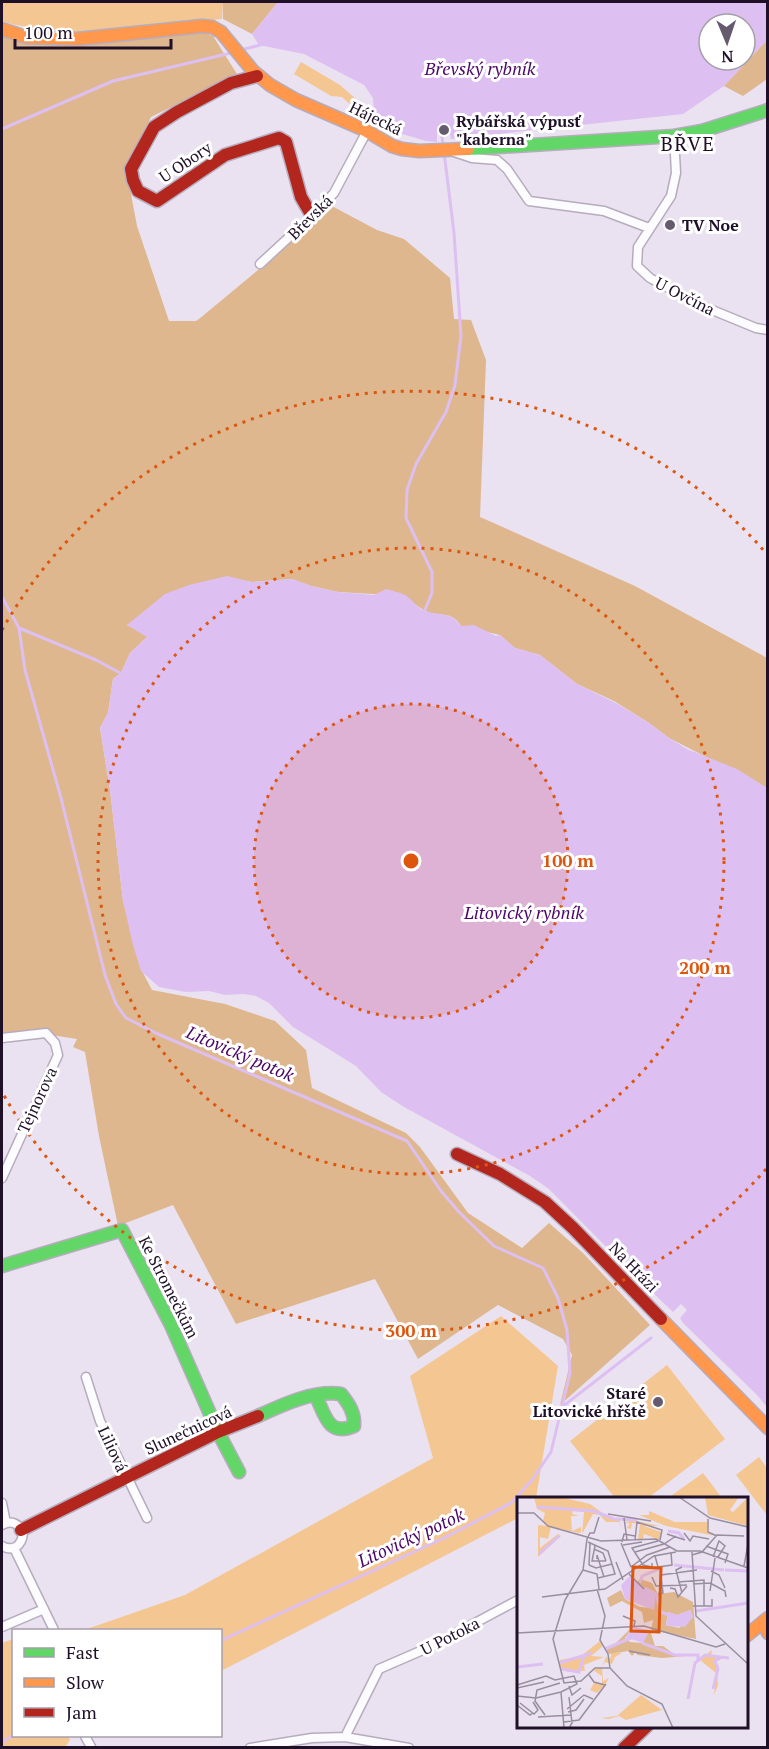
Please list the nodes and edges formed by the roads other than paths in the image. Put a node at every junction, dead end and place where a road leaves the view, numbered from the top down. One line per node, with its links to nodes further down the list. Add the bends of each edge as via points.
1 (2, 29): 2 (street, Hájecká, via 26,37 77,39 213,27 222,32)
2 (256, 76): 4 (street, Hájecká); 7 (street, U Obory, via 231,83 154,126 131,169 133,180 138,191 157,201 225,155 279,138 286,142 301,197)
3 (768, 110): 5 (street, Hájecká)
4 (367, 131): 6 (street, Hájecká, via 402,149); 7 (street, Břevská, via 334,193)
5 (674, 136): 6 (street, Hájecká); 8 (street, U Ovčína, via 676,173 671,196)
6 (448, 150): 8 (street, via 472,158 497,160 530,201 604,211)
7 (312, 216): 9 (street, Břevská)
8 (649, 228): 10 (street, U Ovčína, via 638,247 637,266 650,278 700,305)
9 (260, 264)
10 (768, 330)
11 (2, 1038): 13 (street, Tejnorova, via 46,1032 58,1055)
12 (457, 1154): 17 (street, Na Hrázi, via 541,1199)
13 (2, 1178)
14 (2, 1266): 18 (street, Ke Stromečkům, via 122,1230 171,1325)
15 (86, 1377): 20 (street, Liliová, via 100,1421)
16 (316, 1396): 16 (street, Slunečnicová, via 341,1394 353,1413 354,1426 335,1429); 18 (street, Slunečnicová, via 298,1399)
17 (768, 1428)
18 (218, 1432): 19 (street, Ke Stromečkům); 20 (street, Slunečnicová)
19 (239, 1472)
20 (127, 1478): 22 (street, Liliová); 24 (street, Slunečnicová)
21 (2, 1503): 23 (street)
22 (147, 1518)
23 (4, 1524): 24 (street, via 12,1522)
24 (21, 1530): 26 (street, via 22,1538)
25 (2, 1546): 26 (street)
26 (14, 1548): 28 (street)
27 (517, 1601): 34 (street, U Potoka, via 379,1669)
28 (44, 1609): 30 (street); 31 (street)
29 (766, 1624): 32 (street)
30 (2, 1627)
31 (54, 1629)
32 (748, 1635)
33 (644, 1728): 37 (street)
34 (345, 1737): 35 (street); 36 (street)
35 (250, 1748)
36 (409, 1748)
37 (624, 1748)

